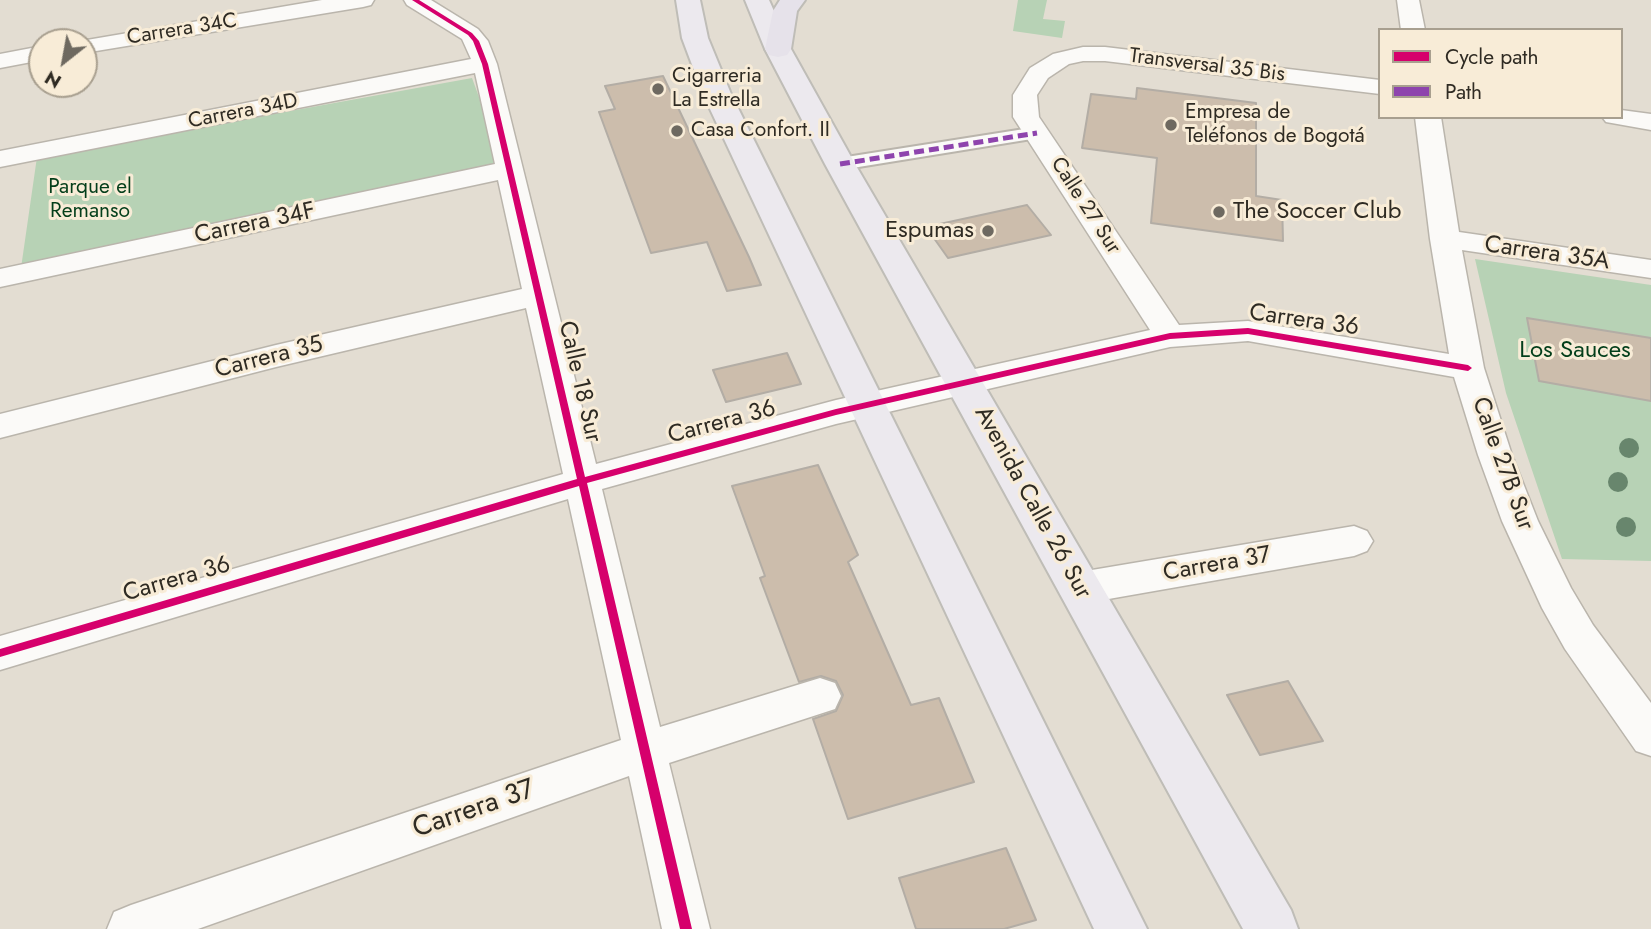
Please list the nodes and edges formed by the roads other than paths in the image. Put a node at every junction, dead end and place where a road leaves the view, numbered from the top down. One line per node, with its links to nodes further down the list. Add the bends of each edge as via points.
1 (363, 0): 8 (street, Carrera 34C)
2 (415, 0): 12 (street, Calle 18 Sur, via 470,34)
3 (688, 0): 29 (main road, via 695,38 717,94)
4 (757, 0): 9 (main road, Avenida Calle 26 Sur)
5 (793, 0): 9 (highway, via 785,11)
6 (1408, 0): 7 (street)
7 (1413, 28)
8 (98, 45)
9 (778, 49): 20 (main road, Avenida Calle 26 Sur)
10 (28, 56): 11 (street)
11 (0, 61)
12 (485, 64): 19 (street, Carrera 34D); 21 (street, Calle 18 Sur)
13 (1039, 73): 14 (street, Transversal 35 Bis, via 1060,59 1105,54); 18 (street, Calle 27 Sur, via 1025,95 1026,117)
14 (1378, 87)
15 (1623, 118): 17 (street)
16 (1428, 119): 22 (street, Calle 27B Sur)
17 (1651, 122)
18 (1037, 132): 20 (street); 26 (street, Calle 27 Sur)
19 (0, 159)
20 (840, 164): 28 (main road, Avenida Calle 26 Sur)
21 (510, 169): 24 (street, Carrera 34F); 25 (street, Calle 18 Sur)
22 (1444, 239): 23 (street, Carrera 35A); 27 (street, Calle 27B Sur)
23 (1651, 269)
24 (0, 278)
25 (538, 295): 30 (street, Carrera 35); 31 (street, Calle 18 Sur)
26 (1170, 336): 27 (street, Carrera 36, via 1248,331); 28 (street, Carrera 36)
27 (1468, 368): 36 (street, Calle 27B Sur, via 1511,499 1556,597)
28 (964, 382): 29 (street, Carrera 36); 33 (main road, Avenida Calle 26 Sur)
29 (867, 404): 31 (street, Carrera 36); 40 (main road)
30 (0, 426)
31 (583, 481): 34 (street, Carrera 36); 37 (street, Calle 18 Sur)
32 (1354, 541): 33 (street, Carrera 37)
33 (1080, 588): 41 (main road, Avenida Calle 26 Sur)
34 (0, 653)
35 (820, 696): 37 (street, Carrera 37)
36 (1651, 737)
37 (645, 751): 38 (street, Carrera 37); 39 (street, Calle 18 Sur)
38 (131, 929)
39 (686, 929)
40 (1121, 929)
41 (1272, 929)

